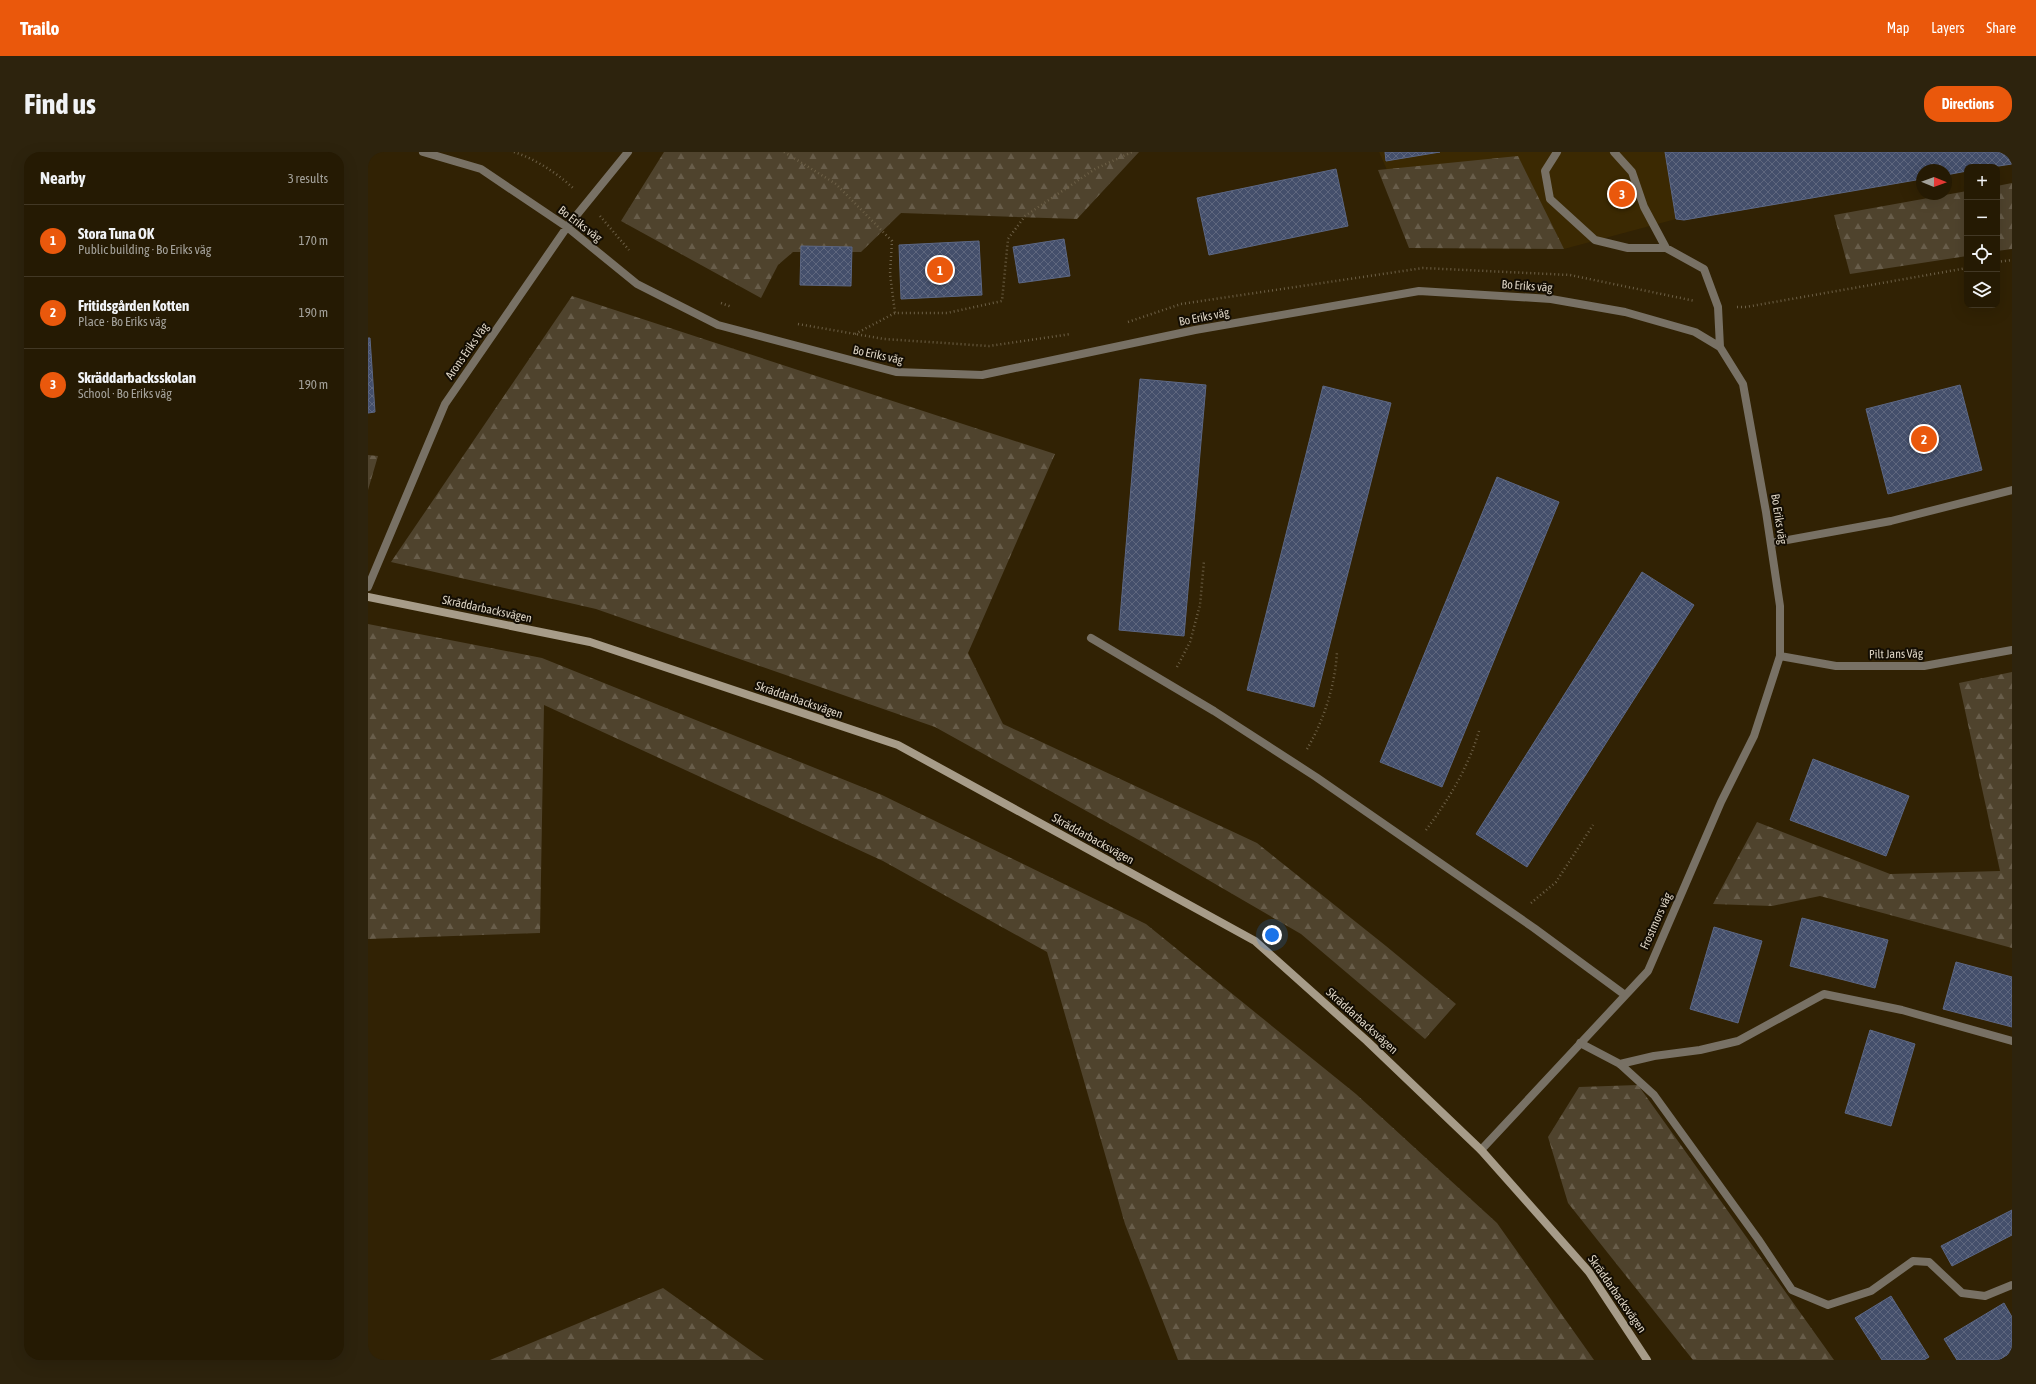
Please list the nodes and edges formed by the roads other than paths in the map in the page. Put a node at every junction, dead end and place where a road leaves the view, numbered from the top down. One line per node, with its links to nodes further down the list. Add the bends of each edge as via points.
1 (423, 152): 5 (street, Bo Eriks väg, via 481,169)
2 (628, 152): 5 (street, Arons Eriks Väg)
3 (1557, 152): 6 (street, via 1545,171 1550,199 1595,240 1628,248)
4 (1614, 152): 6 (street, via 1632,172 1644,207)
5 (567, 227): 7 (street, Bo Eriks väg, via 637,284 718,325 896,372 982,375 1194,330 1419,291 1551,298 1625,312 1695,332); 10 (street, Arons Eriks Väg, via 445,404)
6 (1666, 248): 7 (street, via 1704,269 1718,306)
7 (1720, 347): 9 (street, Bo Eriks väg, via 1743,384)
8 (2012, 490): 9 (street, via 1891,521)
9 (1771, 543): 14 (street, Bo Eriks väg, via 1780,606)
10 (368, 587)
11 (368, 597): 19 (street, Skräddarbacksvägen, via 590,642 898,746 1255,941 1367,1041)
12 (1091, 638): 15 (street, via 1214,711 1298,765 1517,915)
13 (2012, 650): 14 (street, Pilt Jans Väg, via 1924,666 1836,666)
14 (1780, 656): 15 (street, Frostmors väg, via 1754,736 1722,802 1648,971)
15 (1625, 995): 17 (street, Frostmors väg)
16 (2012, 1041): 18 (street, via 1902,1010 1824,994 1738,1041)
17 (1580, 1043): 18 (street); 19 (street, Frostmors väg)
18 (1620, 1064): 20 (street, via 1654,1095 1792,1290 1828,1305 1871,1291 1913,1261 1929,1262 1962,1292 1985,1296)
19 (1481, 1150): 21 (street, Skräddarbacksvägen, via 1589,1272)
20 (2012, 1285)
21 (1647, 1360)

